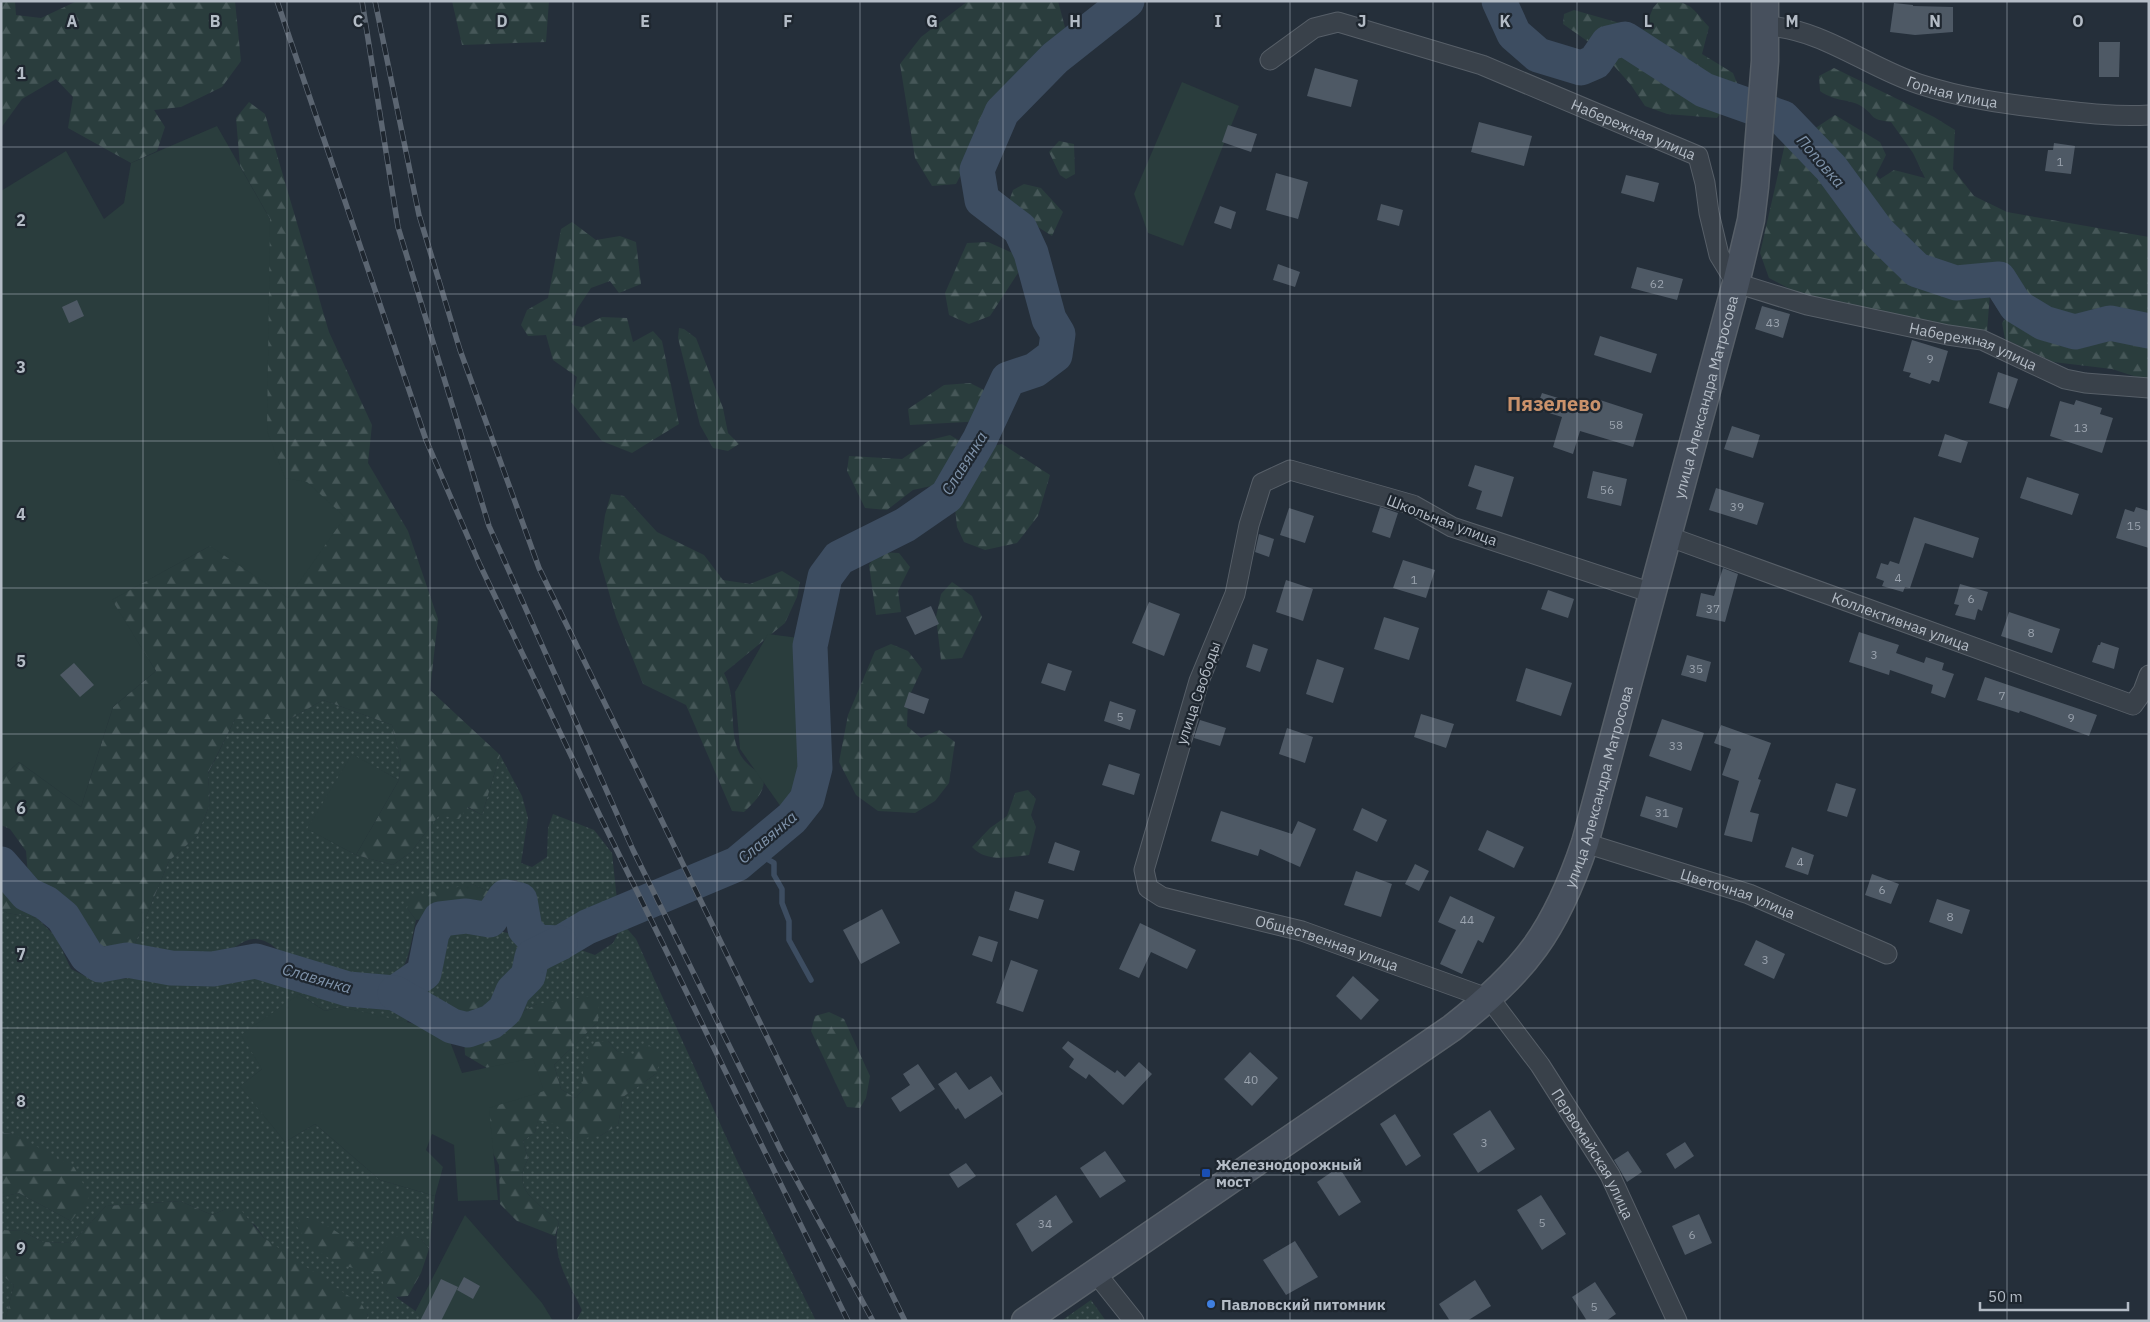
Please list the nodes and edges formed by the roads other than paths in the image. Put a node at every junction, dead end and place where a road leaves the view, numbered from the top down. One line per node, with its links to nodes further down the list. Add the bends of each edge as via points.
1 (1766, 14): 3 (street, Горная улица, via 1784,27 1818,37 1918,84 1988,103 2116,116); 4 (main road, улица Александра Матросова, via 1755,188)
2 (1270, 60): 4 (street, Набережная улица, via 1314,28 1338,22 1482,65 1698,156 1719,255)
3 (2149, 115)
4 (1736, 283): 5 (street, Набережная улица, via 1806,304 1982,340 2065,378 2085,383); 7 (main road, улица Александра Матросова)
5 (2149, 388)
6 (1262, 483): 8 (street, Школьная улица, via 1290,470 1299,472 1413,505 1452,527); 11 (street, улица Свободы, via 1249,525 1235,594 1199,681 1144,870 1148,888)
7 (1667, 536): 8 (main road, улица Александра Матросова); 9 (street, Коллективная улица, via 2134,705)
8 (1652, 593): 10 (main road, улица Александра Матросова)
9 (2149, 675)
10 (1585, 843): 12 (street, Цветочная улица, via 1750,894); 13 (main road, улица Александра Матросова, via 1559,909 1541,941 1520,969)
11 (1162, 897): 13 (street, Общественная улица, via 1302,931)
12 (1887, 954)
13 (1490, 999): 14 (main road, улица Александра Матросова); 17 (street, Первомайская улица, via 1540,1065 1610,1175)
14 (1095, 1272): 15 (main road, улица Александра Матросова); 16 (street)
15 (1025, 1321)
16 (1134, 1321)
17 (1677, 1321)

